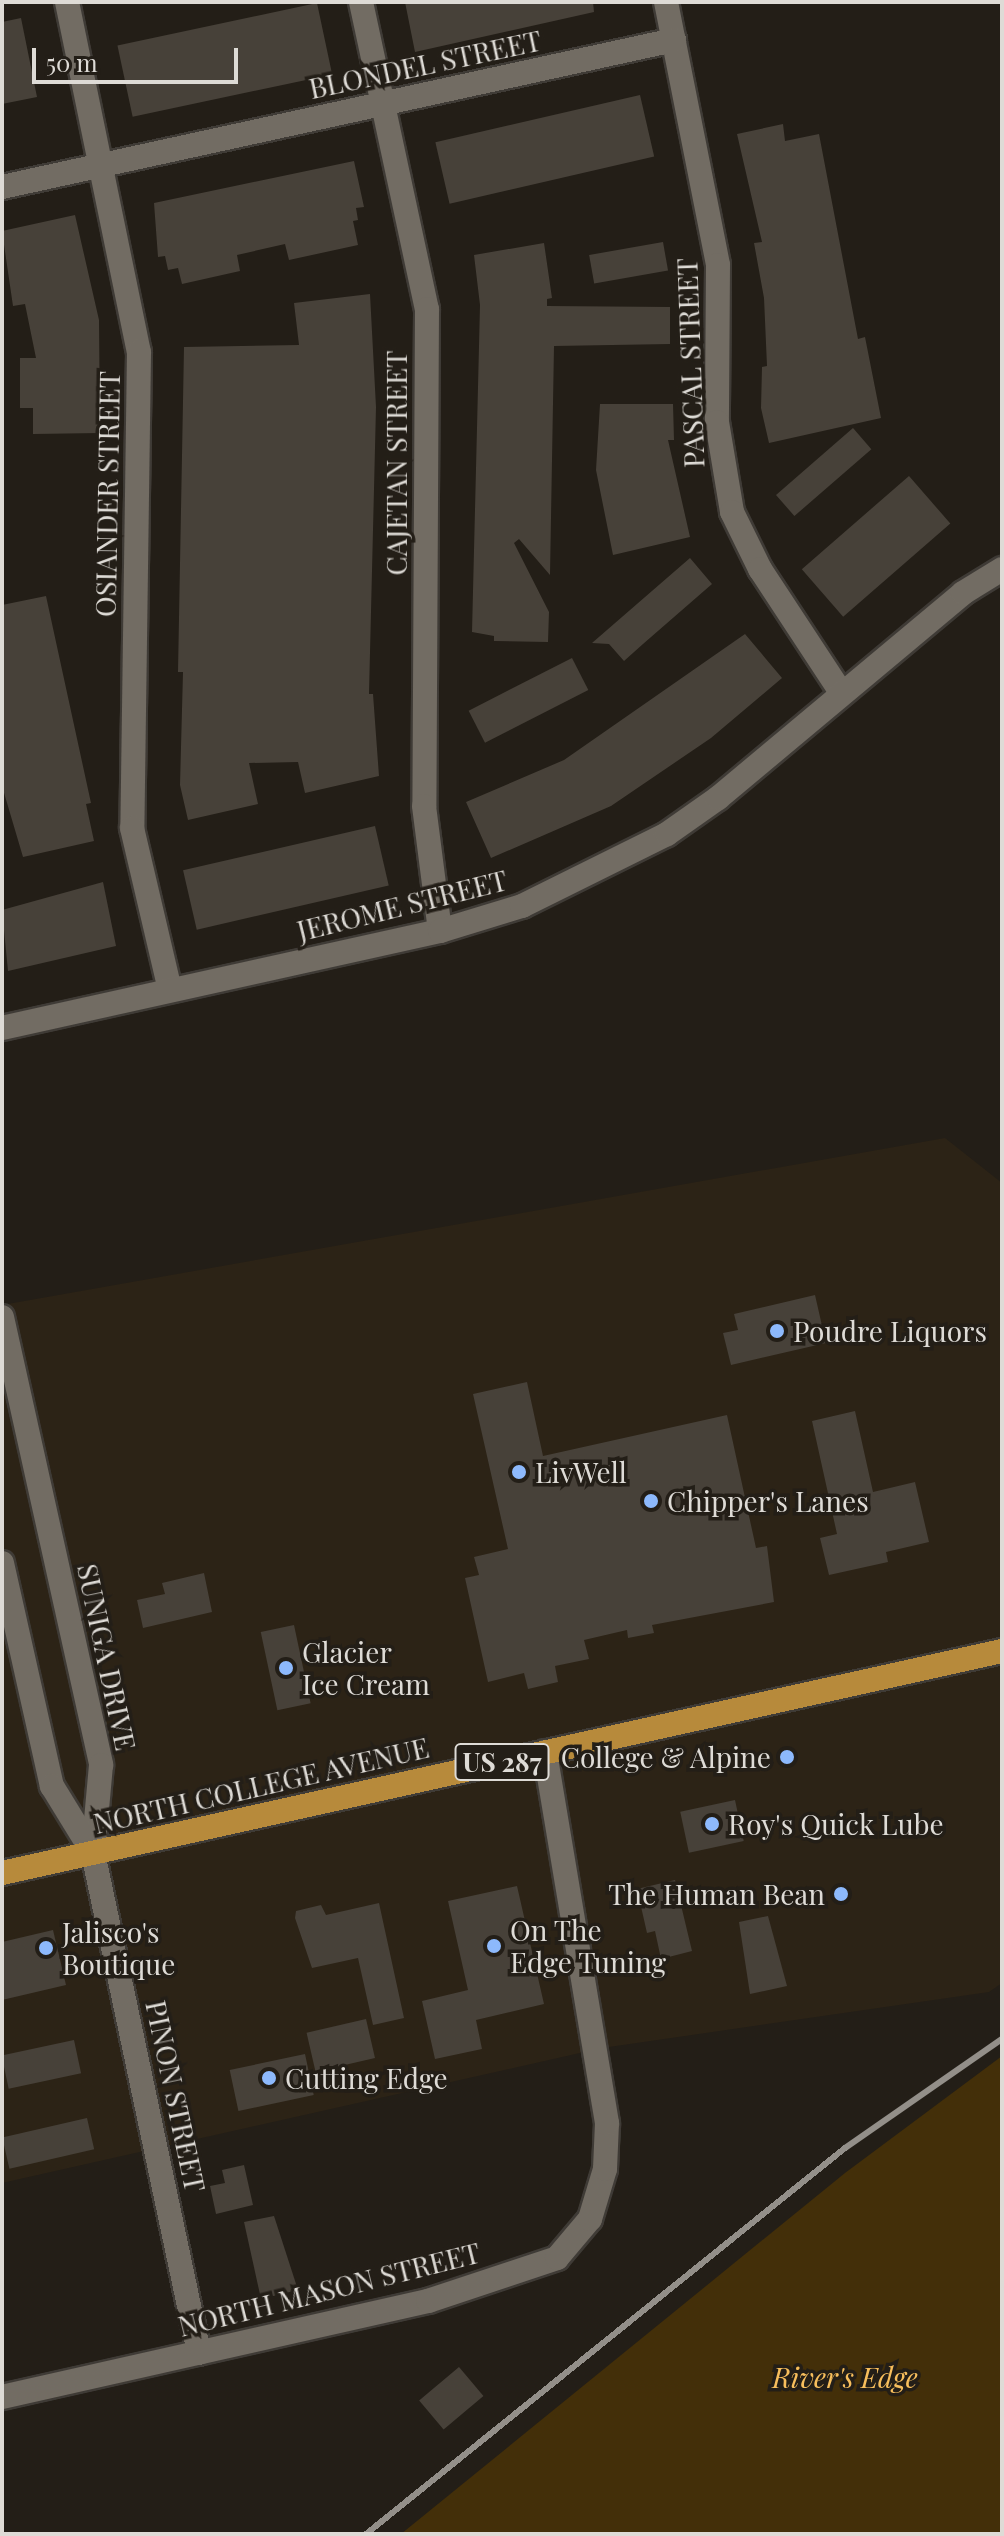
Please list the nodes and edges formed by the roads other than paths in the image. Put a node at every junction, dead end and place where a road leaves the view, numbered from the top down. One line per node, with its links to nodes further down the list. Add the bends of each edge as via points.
1 (67, 2): 6 (street, OSIANDER STREET)
2 (361, 2): 5 (street, CAJETAN STREET)
3 (666, 2): 4 (street, PASCAL STREET)
4 (674, 40): 5 (street, BLONDEL STREET); 9 (street, PASCAL STREET, via 718,265 717,422 732,512 760,569)
5 (384, 104): 6 (street, BLONDEL STREET); 10 (street, CAJETAN STREET, via 427,309 424,806)
6 (102, 165): 7 (street, BLONDEL STREET); 11 (street, OSIANDER STREET, via 139,352 132,828)
7 (2, 187)
8 (1002, 569): 9 (street, JEROME STREET, via 963,593)
9 (842, 694): 10 (street, JEROME STREET, via 667,834 522,906)
10 (440, 931): 11 (street, JEROME STREET)
11 (170, 990): 12 (street, JEROME STREET)
12 (2, 1028)
13 (2, 1317): 17 (street, SUNIGA DRIVE, via 101,1765)
14 (2, 1563): 17 (street, via 52,1786)
15 (1002, 1651): 16 (highway, NORTH COLLEGE AVENUE / US 287)
16 (545, 1752): 17 (highway, NORTH COLLEGE AVENUE / US 287); 19 (street, NORTH MASON STREET, via 600,2063 605,2169 590,2219 557,2258 428,2301)
17 (93, 1853): 18 (highway, NORTH COLLEGE AVENUE / US 287); 19 (street, PINON STREET)
18 (2, 1873)
19 (199, 2353): 20 (street, NORTH MASON STREET)
20 (2, 2397)

